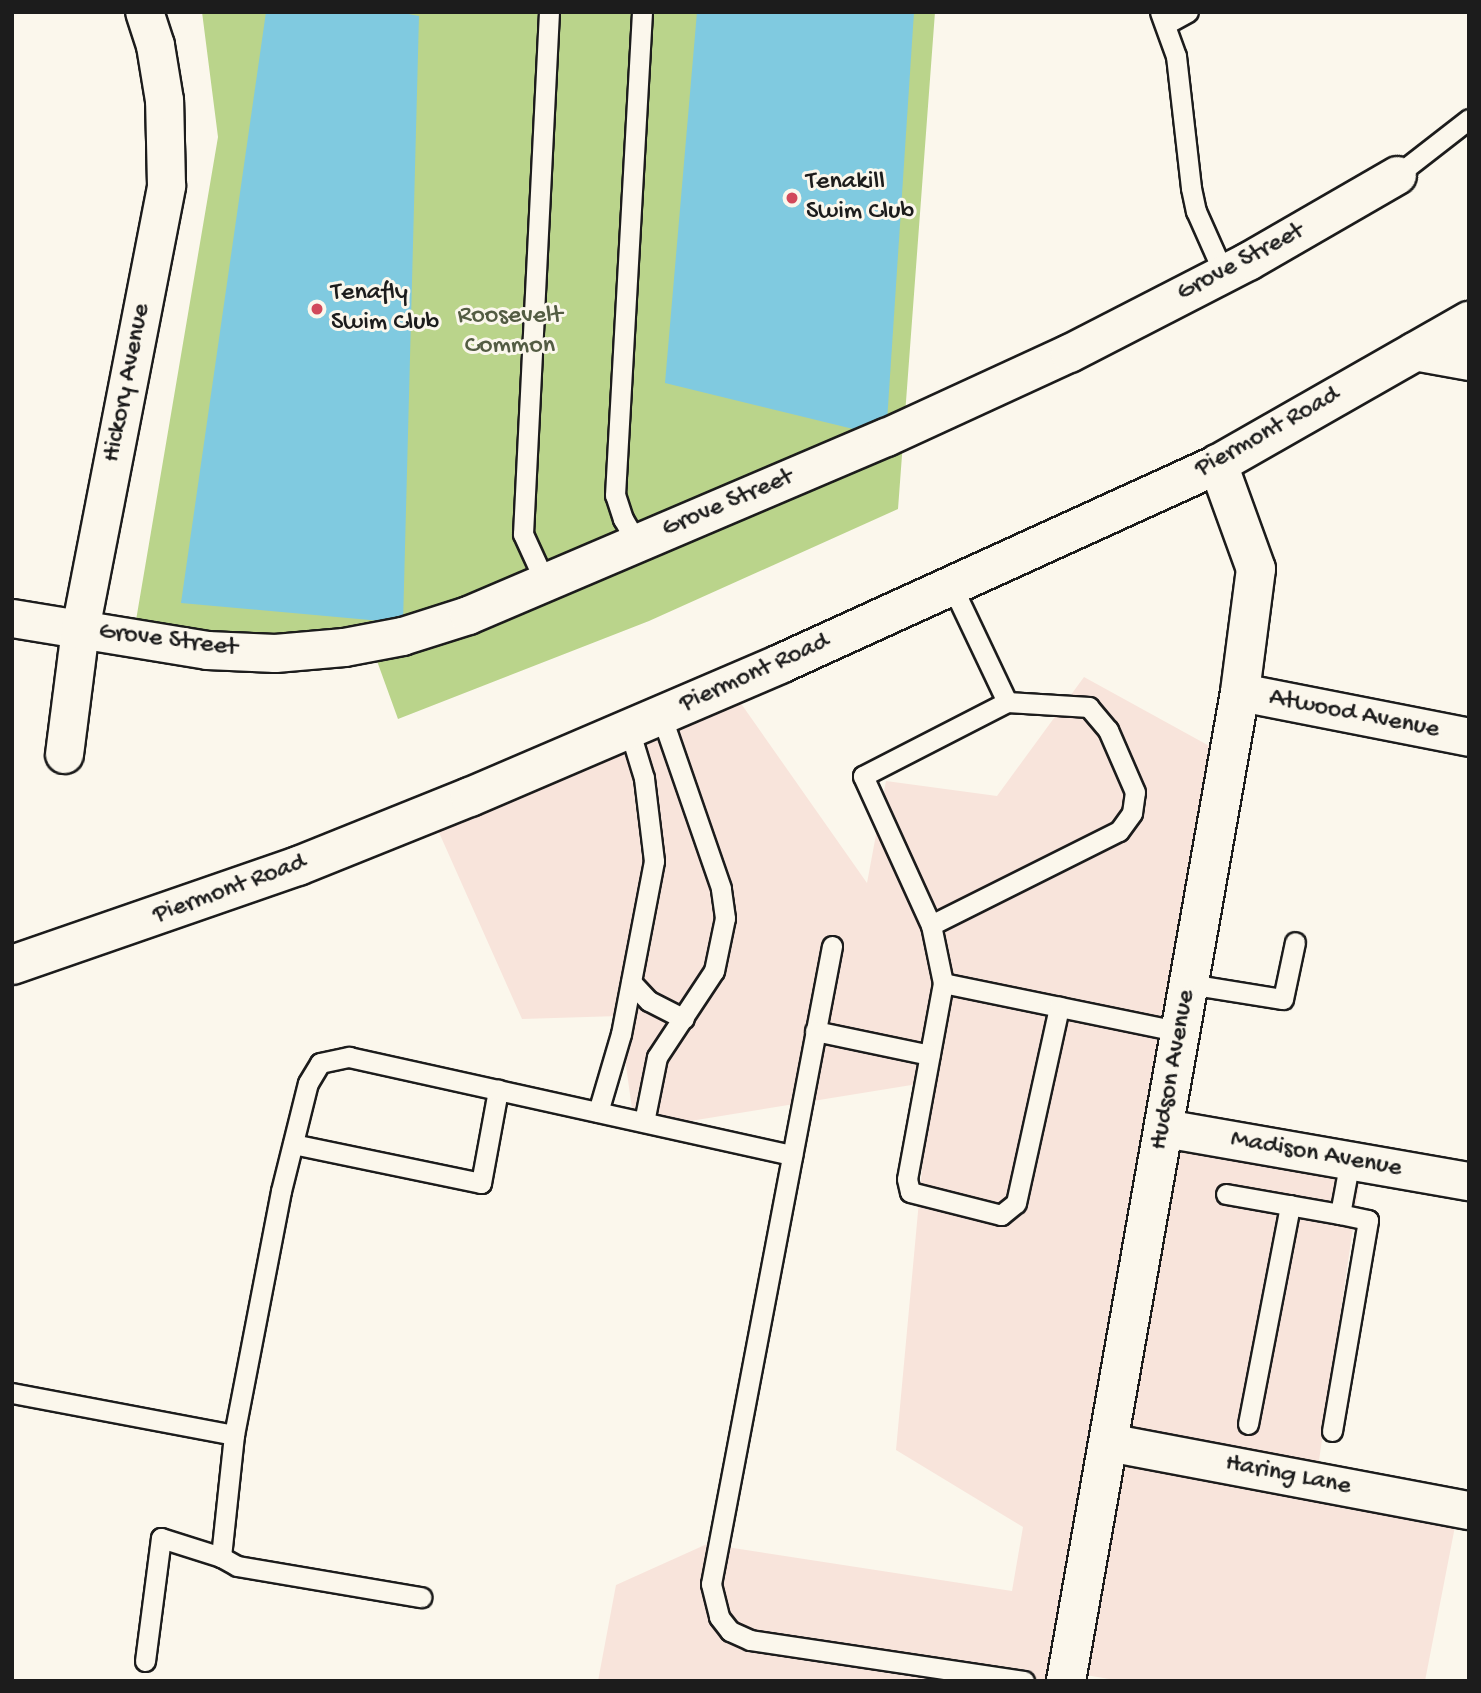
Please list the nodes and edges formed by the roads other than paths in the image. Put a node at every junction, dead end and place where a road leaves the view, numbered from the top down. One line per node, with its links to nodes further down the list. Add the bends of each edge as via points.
1 (145, 12): 17 (street, Hickory Avenue, via 164,100 166,184)
2 (550, 12): 14 (lane, via 523,534)
3 (642, 12): 13 (lane, via 615,495)
4 (1188, 12): 5 (lane)
5 (1163, 18): 8 (lane, via 1178,67 1196,211)
6 (1469, 119): 7 (lane)
7 (1397, 175): 8 (street, Grove Street)
8 (1224, 274): 13 (street, Grove Street, via 1069,353)
9 (1469, 321): 10 (street, Piermont Road)
10 (1414, 351): 11 (street); 12 (street, Piermont Road)
11 (1469, 361)
12 (1218, 464): 15 (street, Piermont Road); 18 (street, Hudson Avenue, via 1256,569)
13 (637, 543): 14 (street, Grove Street)
14 (545, 582): 17 (street, Grove Street, via 468,615 344,648 275,653 206,650)
15 (952, 586): 19 (lane); 20 (street, Piermont Road)
16 (12, 618): 17 (street, Grove Street)
17 (80, 629): 22 (street, Hickory Avenue)
18 (1240, 692): 21 (street, Atwood Avenue); 29 (street, Hudson Avenue)
19 (1007, 702): 23 (lane, via 863,776); 23 (lane, via 1089,707 1108,730 1135,792 1132,813 1119,831)
20 (645, 722): 26 (street, Piermont Road, via 298,866); 27 (lane, via 645,778 654,861); 31 (lane, via 721,888 725,918 714,971)
21 (1469, 737)
22 (64, 754)
23 (931, 925): 28 (lane)
24 (1295, 943): 29 (lane, via 1283,999)
25 (832, 946): 32 (lane)
26 (12, 965)
27 (631, 982): 31 (lane, via 649,1001); 36 (lane)
28 (943, 983): 30 (lane); 34 (lane)
29 (1189, 984): 33 (street, Hudson Avenue)
30 (1059, 1007): 33 (lane); 34 (lane, via 1016,1203 1001,1215 910,1192 907,1179)
31 (684, 1020): 37 (lane, via 657,1057)
32 (816, 1031): 34 (lane); 40 (lane)
33 (1181, 1032): 38 (street, Hudson Avenue)
34 (930, 1055)
35 (498, 1090): 36 (lane); 39 (lane, via 349,1058 320,1063 308,1083); 39 (lane, via 481,1183)
36 (598, 1112): 37 (lane)
37 (644, 1122): 40 (lane)
38 (1164, 1128): 41 (street, Madison Avenue); 50 (street, Hudson Avenue)
39 (293, 1144): 49 (lane)
40 (792, 1155): 55 (lane, via 711,1584 719,1617 730,1631 750,1640)
41 (1350, 1160): 42 (street, Madison Avenue); 45 (lane)
42 (1469, 1181)
43 (1226, 1195): 44 (lane)
44 (1290, 1205): 45 (lane); 47 (lane)
45 (1340, 1213): 48 (lane, via 1368,1220)
46 (12, 1393): 49 (lane)
47 (1248, 1424)
48 (1332, 1432)
49 (234, 1435): 52 (lane)
50 (1108, 1442): 51 (street, Haring Lane); 56 (street, Hudson Avenue)
51 (1469, 1510)
52 (221, 1557): 53 (lane, via 237,1566); 54 (lane, via 160,1538)
53 (421, 1597)
54 (145, 1661)
55 (1024, 1681)
56 (1066, 1681)

